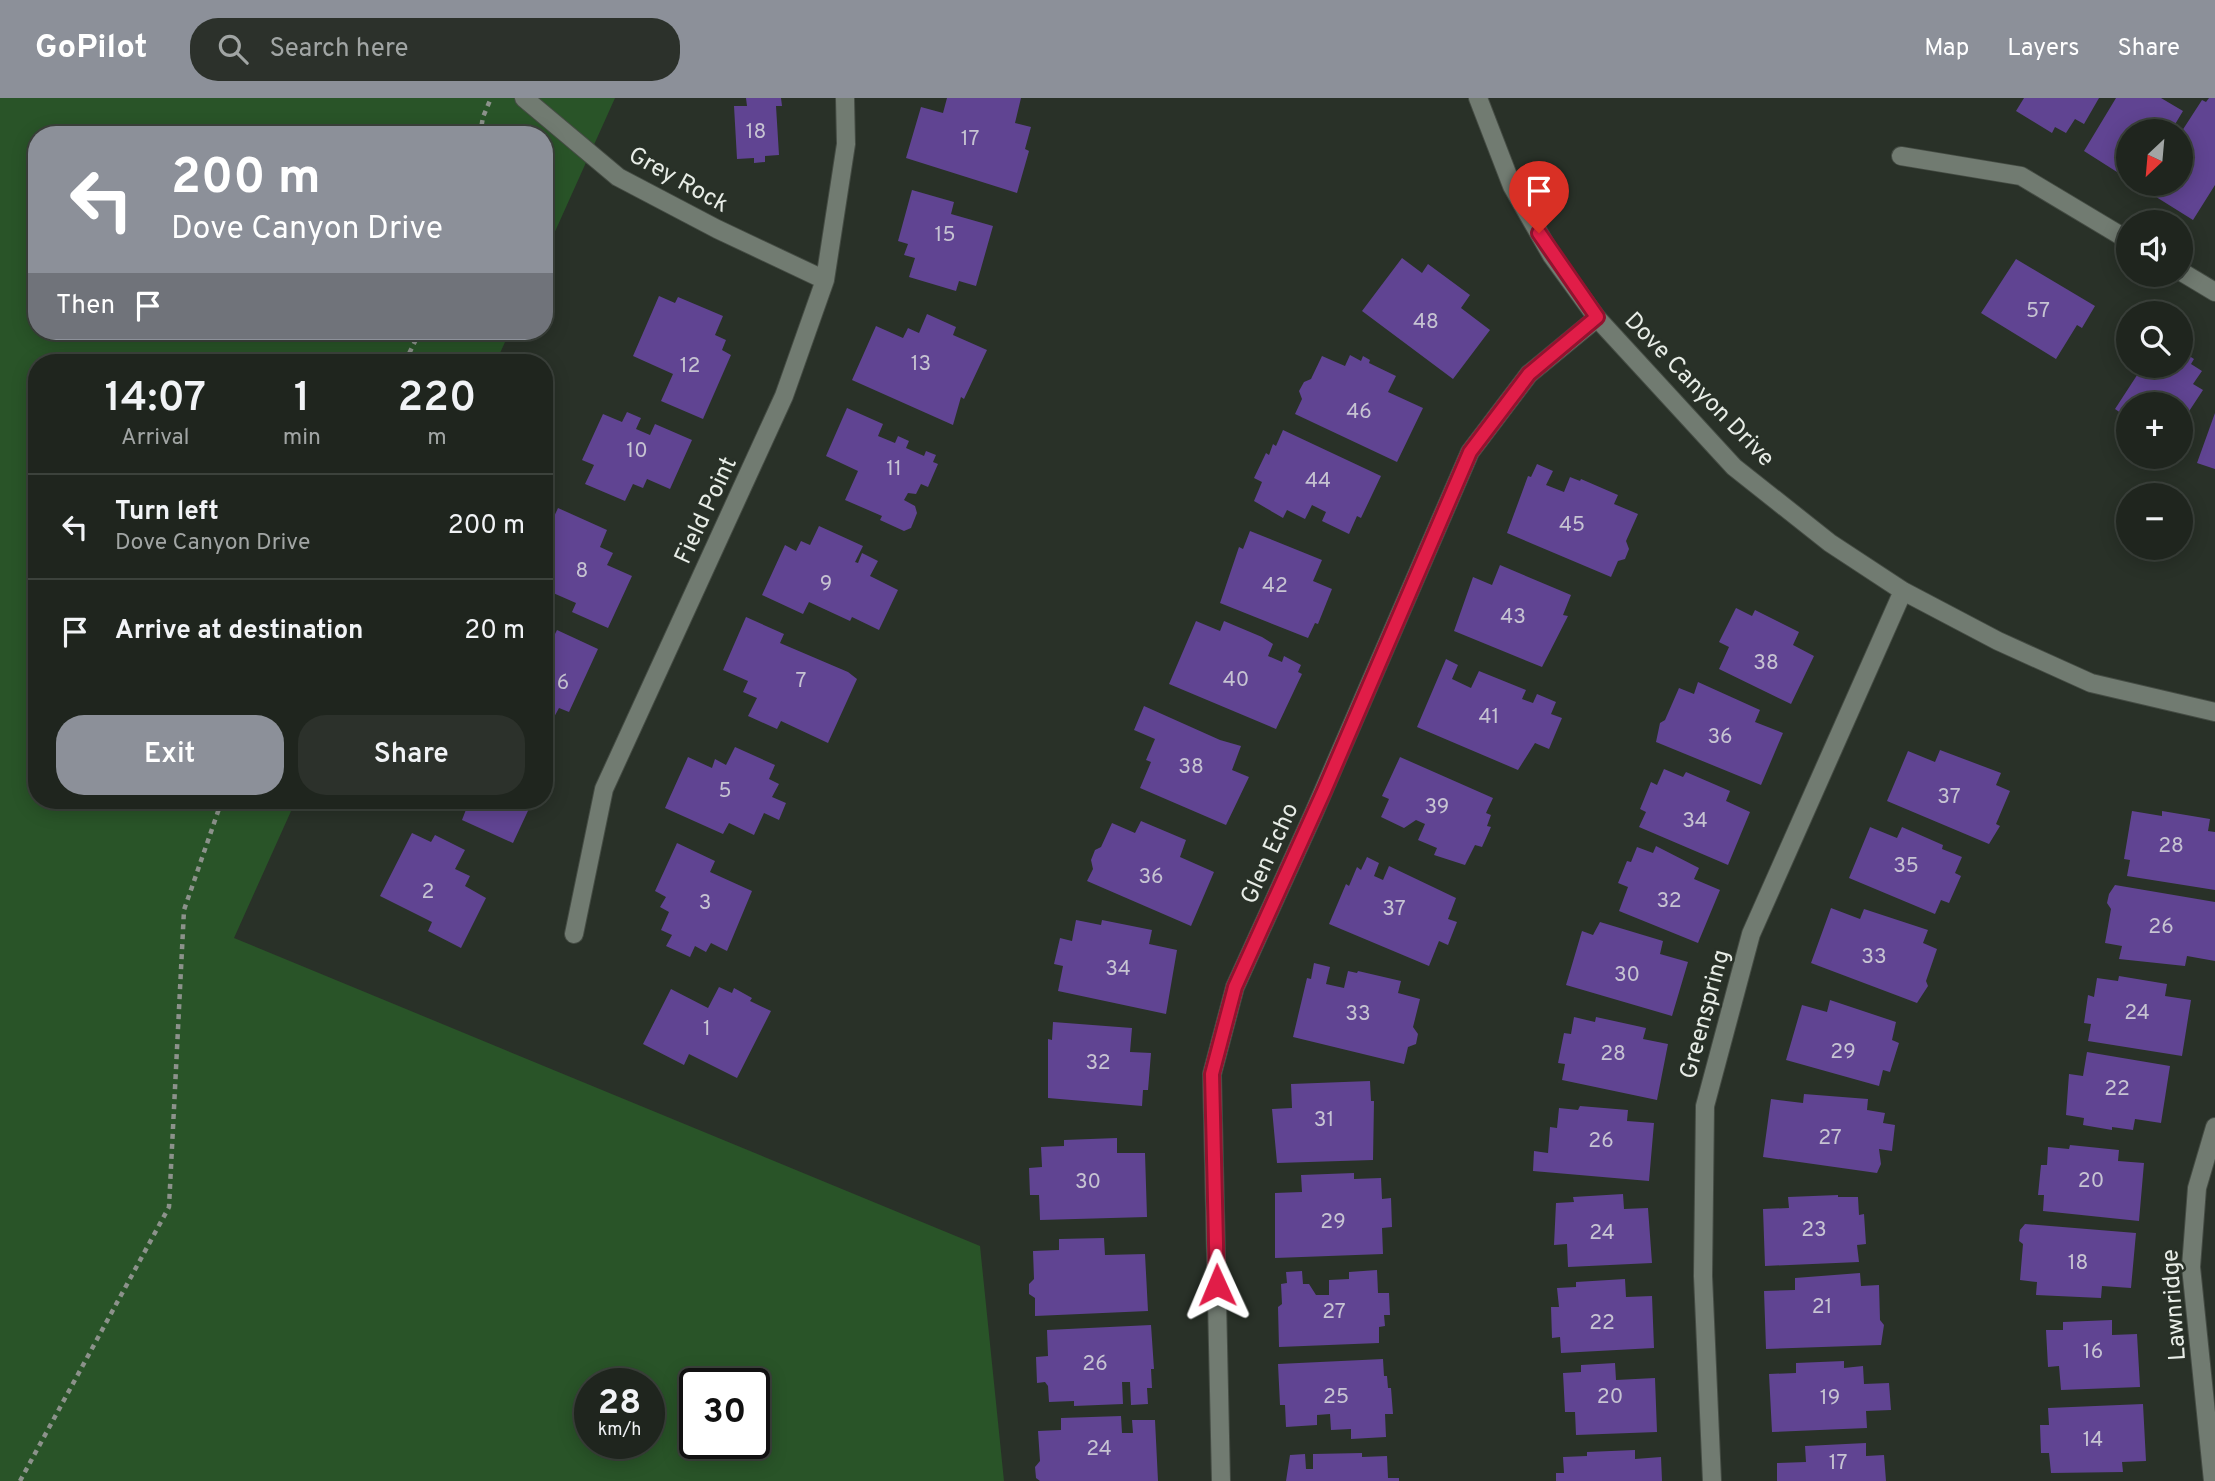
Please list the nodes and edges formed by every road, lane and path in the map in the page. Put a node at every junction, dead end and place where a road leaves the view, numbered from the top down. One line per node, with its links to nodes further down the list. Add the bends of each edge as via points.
1 (491, 98): 5 (path)
2 (524, 98): 9 (street, Grey Rock, via 618,177)
3 (845, 98): 9 (street, Field Point, via 846,145)
4 (1478, 98): 11 (street, Dove Canyon Drive, via 1513,186 1552,256)
5 (482, 126)
6 (1900, 156): 7 (street, via 2021,176)
7 (2116, 233)
8 (2193, 279): 10 (street)
9 (825, 280): 15 (street, Field Point, via 784,396 604,789)
10 (2215, 292)
11 (1597, 317): 12 (street, Dove Canyon Drive, via 1734,467 1830,543); 18 (street, Glen Echo, via 1529,374 1470,452 1235,987 1212,1074)
12 (1903, 591): 13 (street, Dove Canyon Drive, via 2091,683); 19 (street, Greenspring, via 1751,934 1705,1106 1703,1276)
13 (2215, 712)
14 (219, 809): 17 (path, via 184,910 169,1207)
15 (574, 934)
16 (2215, 1127): 20 (street, Lawnridge, via 2197,1188 2191,1267)
17 (20, 1481)
18 (1221, 1481)
19 (1712, 1481)
20 (2213, 1481)

